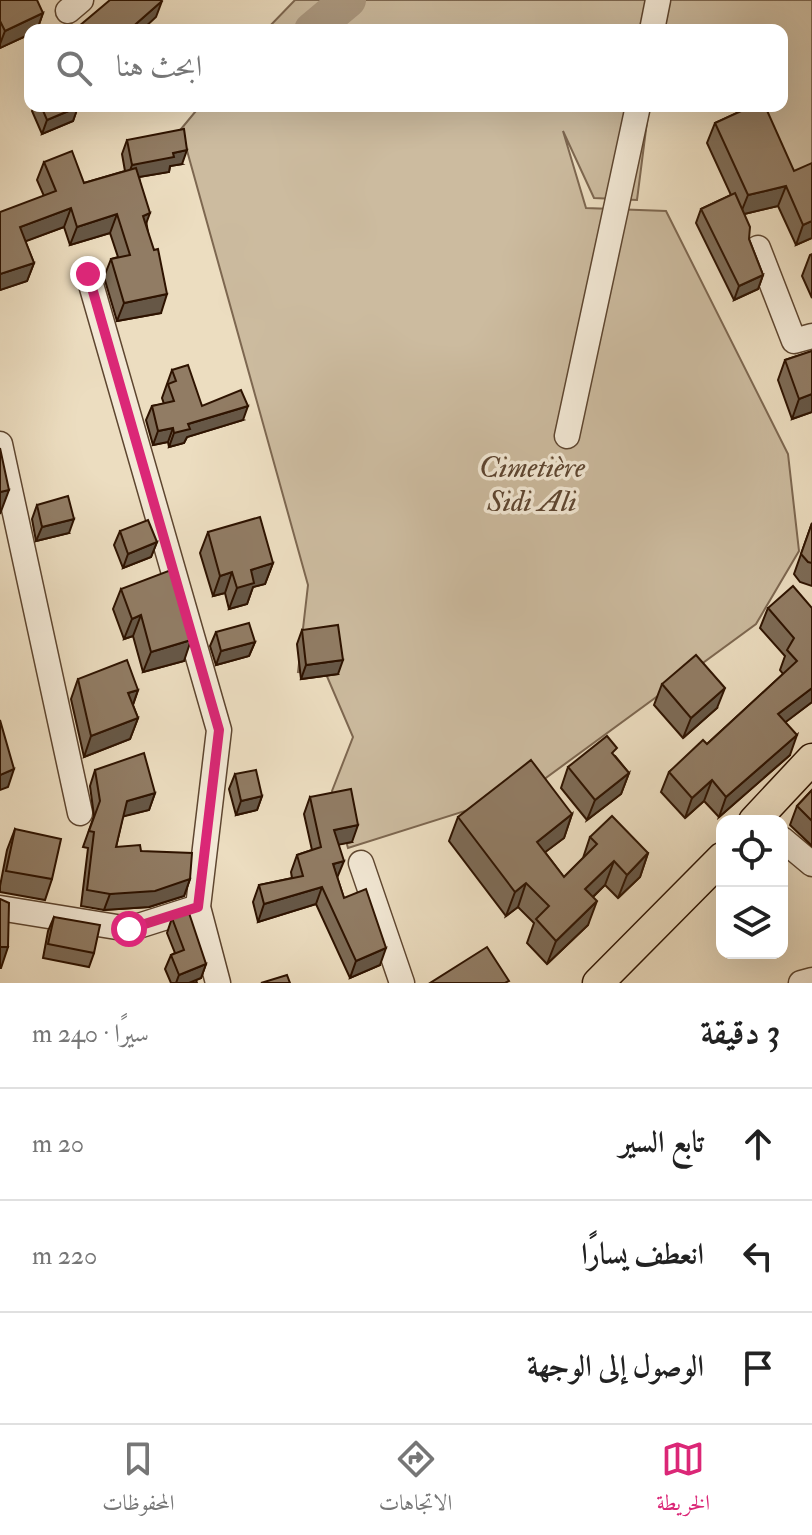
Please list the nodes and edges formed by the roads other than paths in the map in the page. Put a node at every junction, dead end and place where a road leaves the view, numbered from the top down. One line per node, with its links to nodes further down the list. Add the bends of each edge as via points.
1 (658, 0): 2 (street)
2 (653, 24)
3 (637, 112): 7 (street)
4 (758, 248): 6 (street, via 794,341)
5 (88, 274): 16 (street, via 219,730)
6 (812, 336)
7 (567, 436)
8 (1, 455): 10 (street)
9 (812, 759): 11 (main road)
10 (80, 813)
11 (762, 815)
12 (788, 844): 15 (street)
13 (361, 863): 20 (street)
14 (716, 864): 21 (main road)
15 (812, 864)
16 (198, 907): 17 (street, via 129,929); 19 (street)
17 (0, 908)
18 (812, 980): 22 (street)
19 (218, 983)
20 (402, 983)
21 (598, 983)
22 (801, 983)

